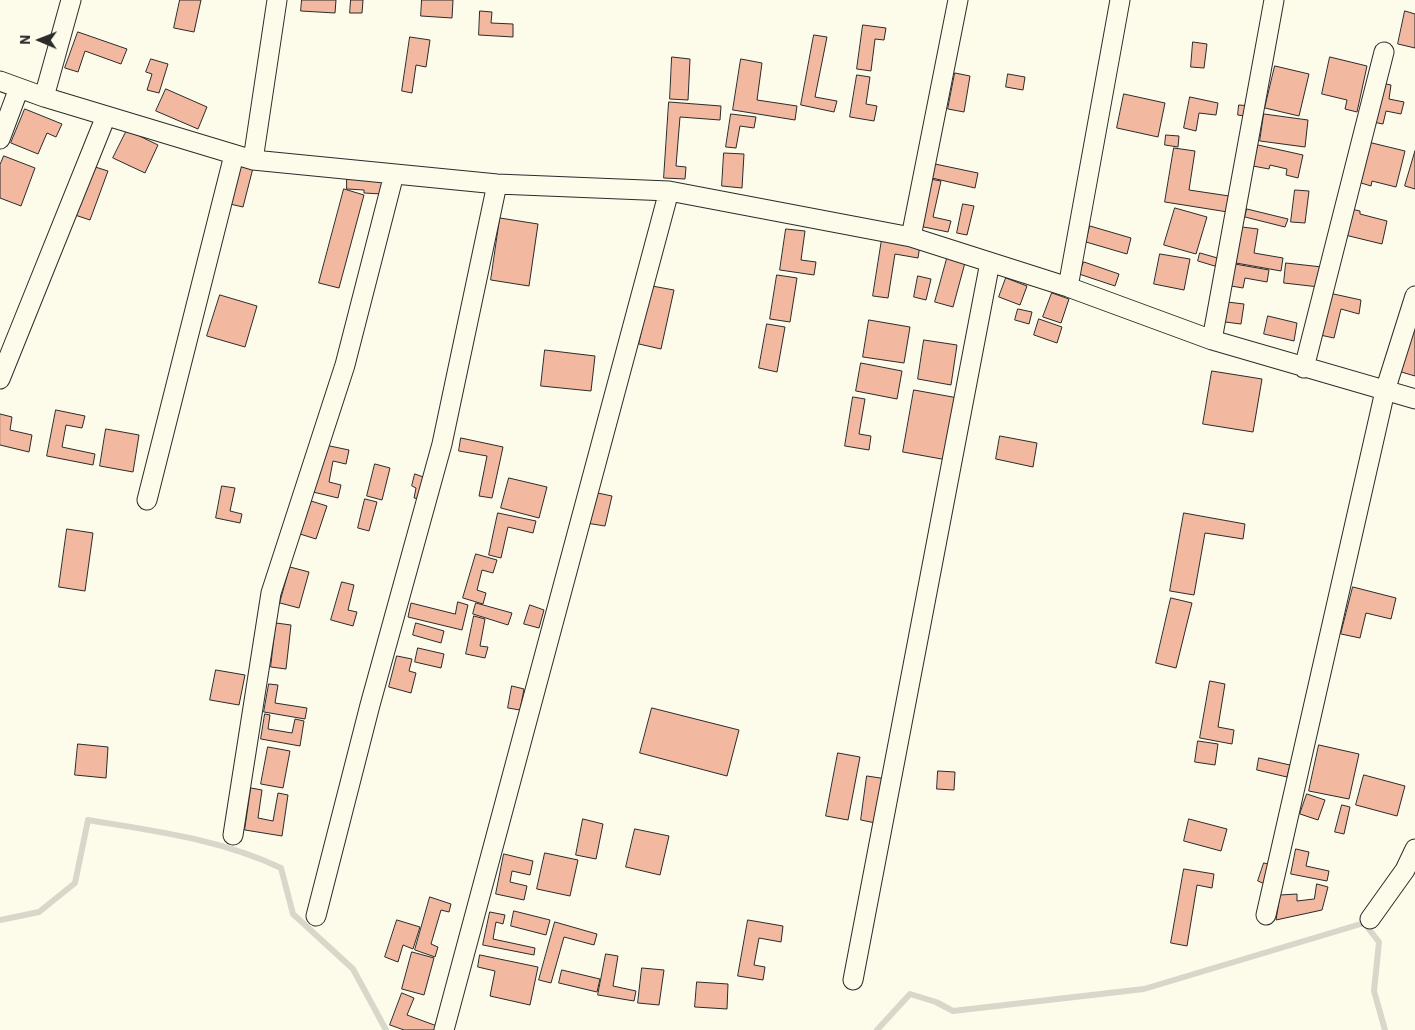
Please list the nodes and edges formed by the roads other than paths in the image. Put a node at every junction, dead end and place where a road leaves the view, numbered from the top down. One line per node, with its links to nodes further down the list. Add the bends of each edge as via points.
1 (72, 0): 9 (street)
2 (276, 0): 13 (street)
3 (958, 0): 17 (street)
4 (1120, 0): 19 (street)
5 (1274, 0): 21 (street)
6 (1384, 52): 22 (street)
7 (0, 81): 8 (street)
8 (19, 88): 9 (street); 11 (street)
9 (44, 97): 10 (street)
10 (106, 116): 12 (street); 23 (street)
11 (0, 138)
12 (234, 155): 13 (street); 26 (street)
13 (253, 160): 14 (street)
14 (394, 174): 15 (street); 27 (street, via 345,365 271,593)
15 (497, 184): 16 (street); 30 (street, via 442,444)
16 (668, 191): 17 (street); 33 (street)
17 (911, 236): 18 (street)
18 (990, 262): 19 (street); 32 (street)
19 (1068, 287): 21 (street)
20 (1415, 296): 24 (street)
21 (1212, 340): 22 (street)
22 (1304, 368): 24 (street)
23 (0, 379)
24 (1385, 391): 25 (street); 29 (street)
25 (1415, 399)
26 (147, 500)
27 (233, 835)
28 (1415, 849): 31 (street, via 1405,870)
29 (1266, 915)
30 (316, 916)
31 (1370, 919)
32 (853, 980)
33 (444, 1030)

